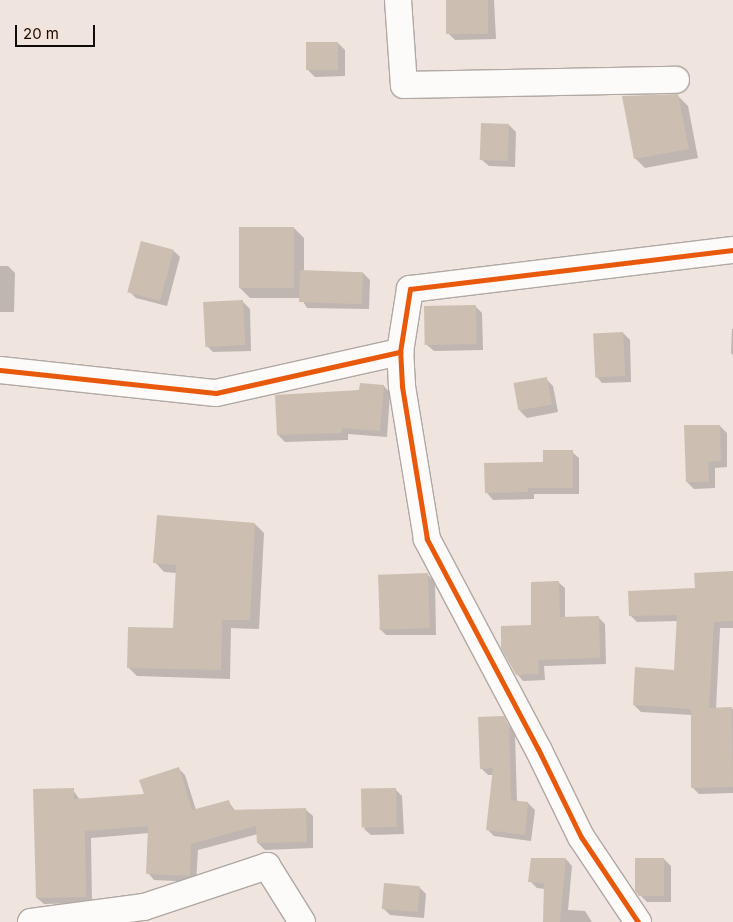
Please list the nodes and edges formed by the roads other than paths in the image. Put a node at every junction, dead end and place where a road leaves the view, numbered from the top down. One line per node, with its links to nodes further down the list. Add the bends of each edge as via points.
1 (398, 0): 2 (street, via 404,85)
2 (676, 80)
3 (733, 250): 4 (street, via 410,289)
4 (400, 352): 5 (street, via 216,393); 8 (street, via 402,386 427,539 581,837)
5 (0, 370)
6 (31, 922): 7 (street, via 144,907 267,866)
7 (302, 922)
8 (638, 922)

